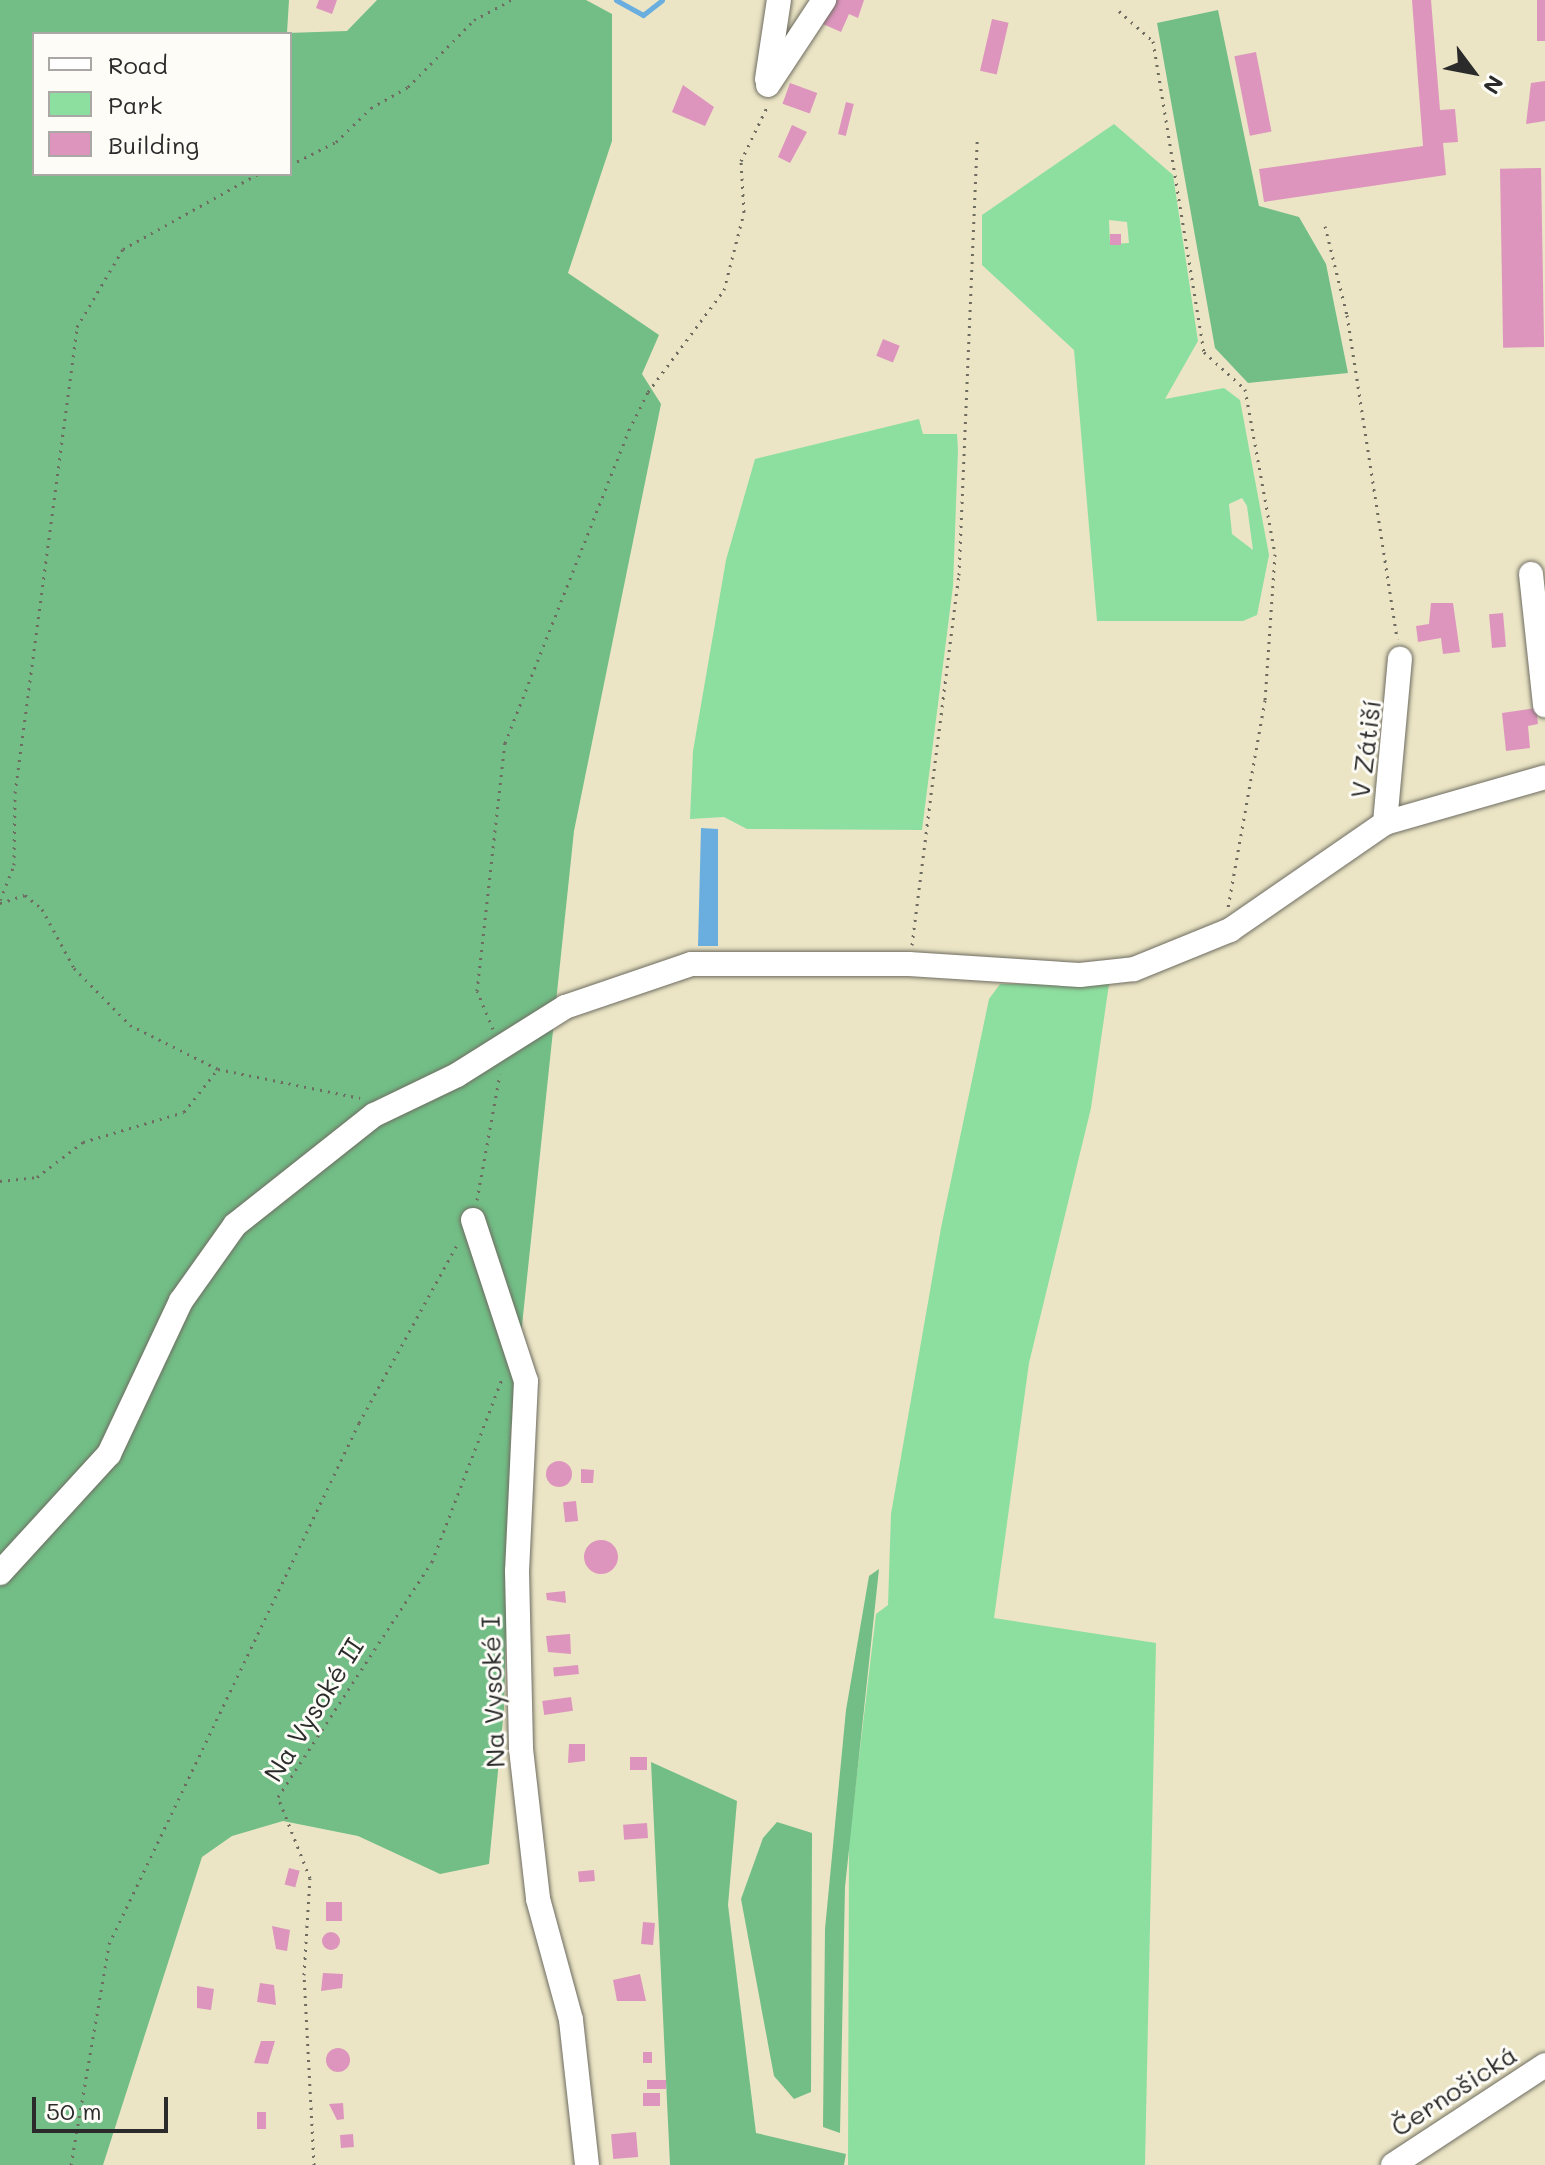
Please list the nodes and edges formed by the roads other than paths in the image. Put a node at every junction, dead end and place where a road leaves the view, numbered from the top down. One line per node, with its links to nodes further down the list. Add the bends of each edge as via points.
1 (779, 0): 2 (street, via 768,85)
2 (824, 0)
3 (1531, 574): 5 (street)
4 (1400, 659): 7 (street, V Zátiší)
5 (1545, 705)
6 (1545, 777): 7 (street, V Zátiší)
7 (1385, 823): 9 (street, via 1230,930 1111,973 909,964 668,967 565,1007 503,1047 374,1115 235,1225 181,1301 109,1454)
8 (473, 1220): 11 (street, Na Vysoké I, via 514,1345 528,1416 517,1571 521,1749 538,1899 571,2020)
9 (0, 1573)
10 (1545, 2065): 12 (street, Černošická)
11 (587, 2165)
12 (1393, 2165)

